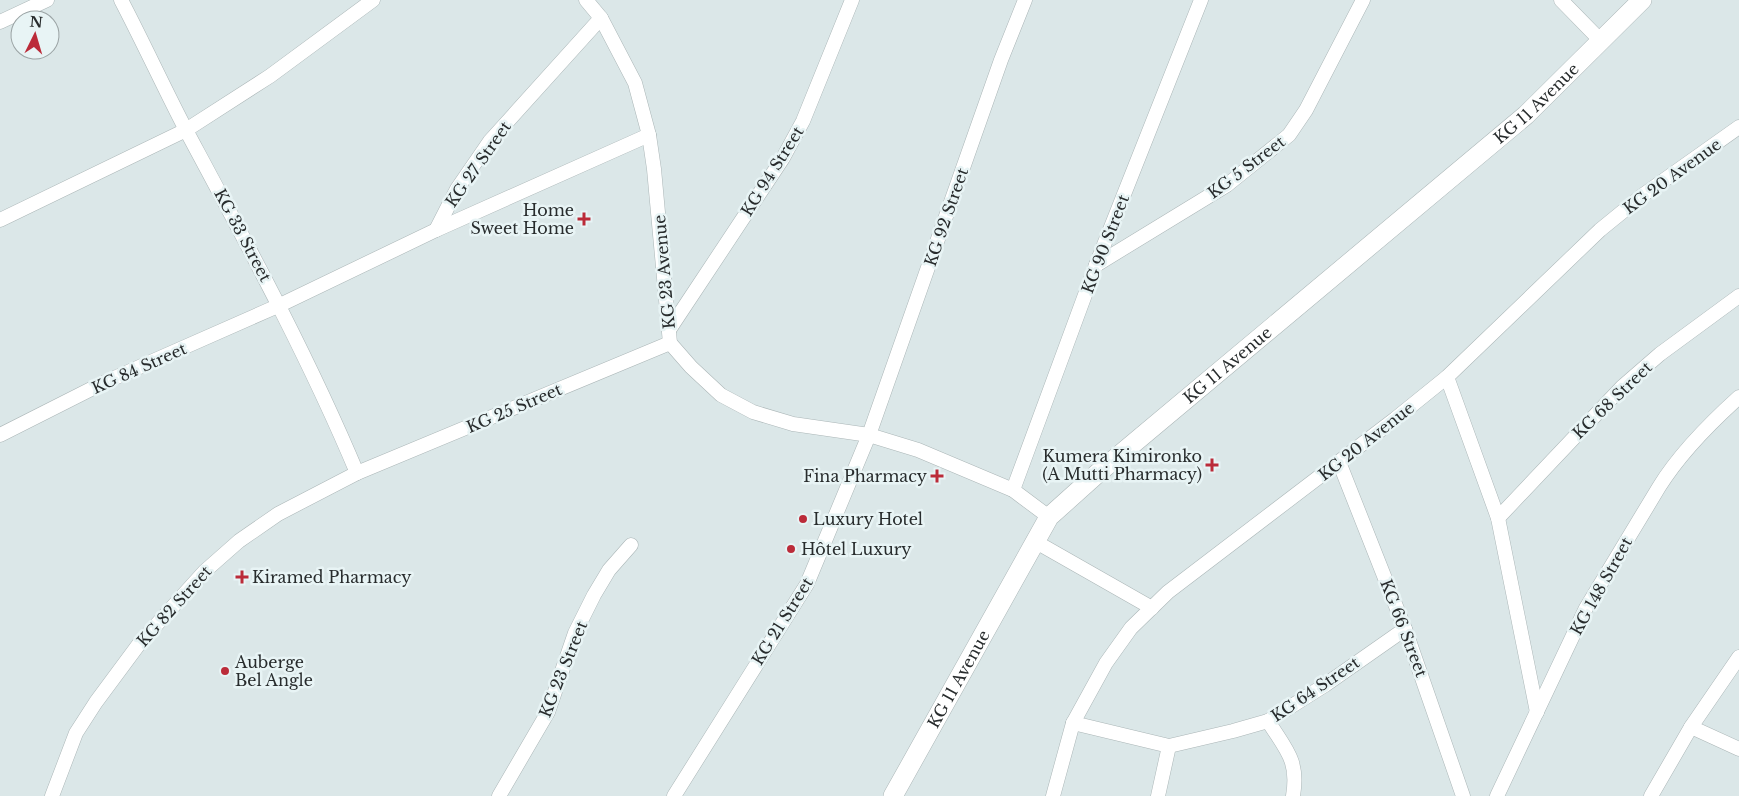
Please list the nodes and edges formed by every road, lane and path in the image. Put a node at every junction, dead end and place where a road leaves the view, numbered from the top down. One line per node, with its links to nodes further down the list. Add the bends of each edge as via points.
1 (46, 0): 12 (street)
2 (121, 0): 15 (street, KG 33 Street)
3 (373, 0): 15 (street, via 270,76)
4 (852, 0): 22 (street, KG 94 Street, via 795,135)
5 (1025, 0): 26 (street, KG 92 Street)
6 (1201, 0): 19 (street, KG 90 Street)
7 (1363, 0): 19 (street, KG 5 Street, via 1306,110 1289,135 1227,185)
8 (1561, 0): 13 (street)
9 (1642, 0): 13 (main road, KG 11 Avenue)
10 (591, 2): 11 (street, KG 23 Avenue)
11 (601, 18): 16 (street, KG 23 Avenue, via 635,83); 18 (street, KG 27 Street, via 490,142 457,189)
12 (0, 22)
13 (1601, 41): 30 (main road, KG 11 Avenue, via 1526,115)
14 (1739, 126): 23 (street, KG 20 Avenue, via 1642,195 1600,230)
15 (186, 130): 17 (street); 21 (street, KG 33 Street)
16 (649, 136): 18 (street); 22 (street, KG 23 Avenue)
17 (0, 220)
18 (436, 230): 21 (street)
19 (1096, 265): 29 (street, KG 90 Street)
20 (1739, 296): 31 (street, KG 68 Street, via 1660,354 1622,387)
21 (280, 305): 25 (street, KG 84 Street, via 103,383); 28 (street, KG 33 Street, via 336,421)
22 (670, 337): 26 (street, KG 23 Avenue, via 691,367 721,395 753,412 793,424); 28 (street, KG 25 Street)
23 (1447, 376): 27 (street, KG 20 Avenue); 31 (street)
24 (1739, 397): 37 (street, KG 148 Street, via 1671,467 1586,608)
25 (0, 435)
26 (869, 435): 29 (street, KG 23 Avenue, via 918,450); 45 (street, KG 21 Street, via 807,584)
27 (1339, 462): 34 (street, KG 20 Avenue, via 1168,592); 35 (street, KG 66 Street)
28 (357, 473): 43 (street, KG 82 Street, via 278,514 221,554 204,571 140,644 96,702 76,733)
29 (1013, 490): 30 (street, KG 23 Avenue)
30 (1049, 517): 32 (main road, KG 11 Avenue)
31 (1498, 518): 37 (street)
32 (1036, 542): 34 (street); 46 (main road, KG 11 Avenue)
33 (631, 545): 44 (street, KG 23 Street, via 609,570 594,595 575,632 548,712)
34 (1152, 608): 39 (street, KG 20 Avenue, via 1131,628 1106,663)
35 (1406, 629): 38 (street, KG 64 Street); 50 (street, KG 66 Street)
36 (1739, 657): 40 (street)
37 (1537, 712): 51 (street, KG 148 Street)
38 (1268, 721): 41 (street, KG 64 Street); 49 (street, via 1290,756 1296,775)
39 (1073, 722): 41 (street, KG 64 Street); 47 (street, KG 20 Avenue)
40 (1691, 727): 42 (street); 52 (street)
41 (1169, 746): 48 (street)
42 (1739, 749)
43 (52, 796)
44 (499, 796)
45 (674, 796)
46 (893, 796)
47 (1053, 796)
48 (1158, 796)
49 (1293, 796)
50 (1463, 796)
51 (1497, 796)
52 (1651, 796)

